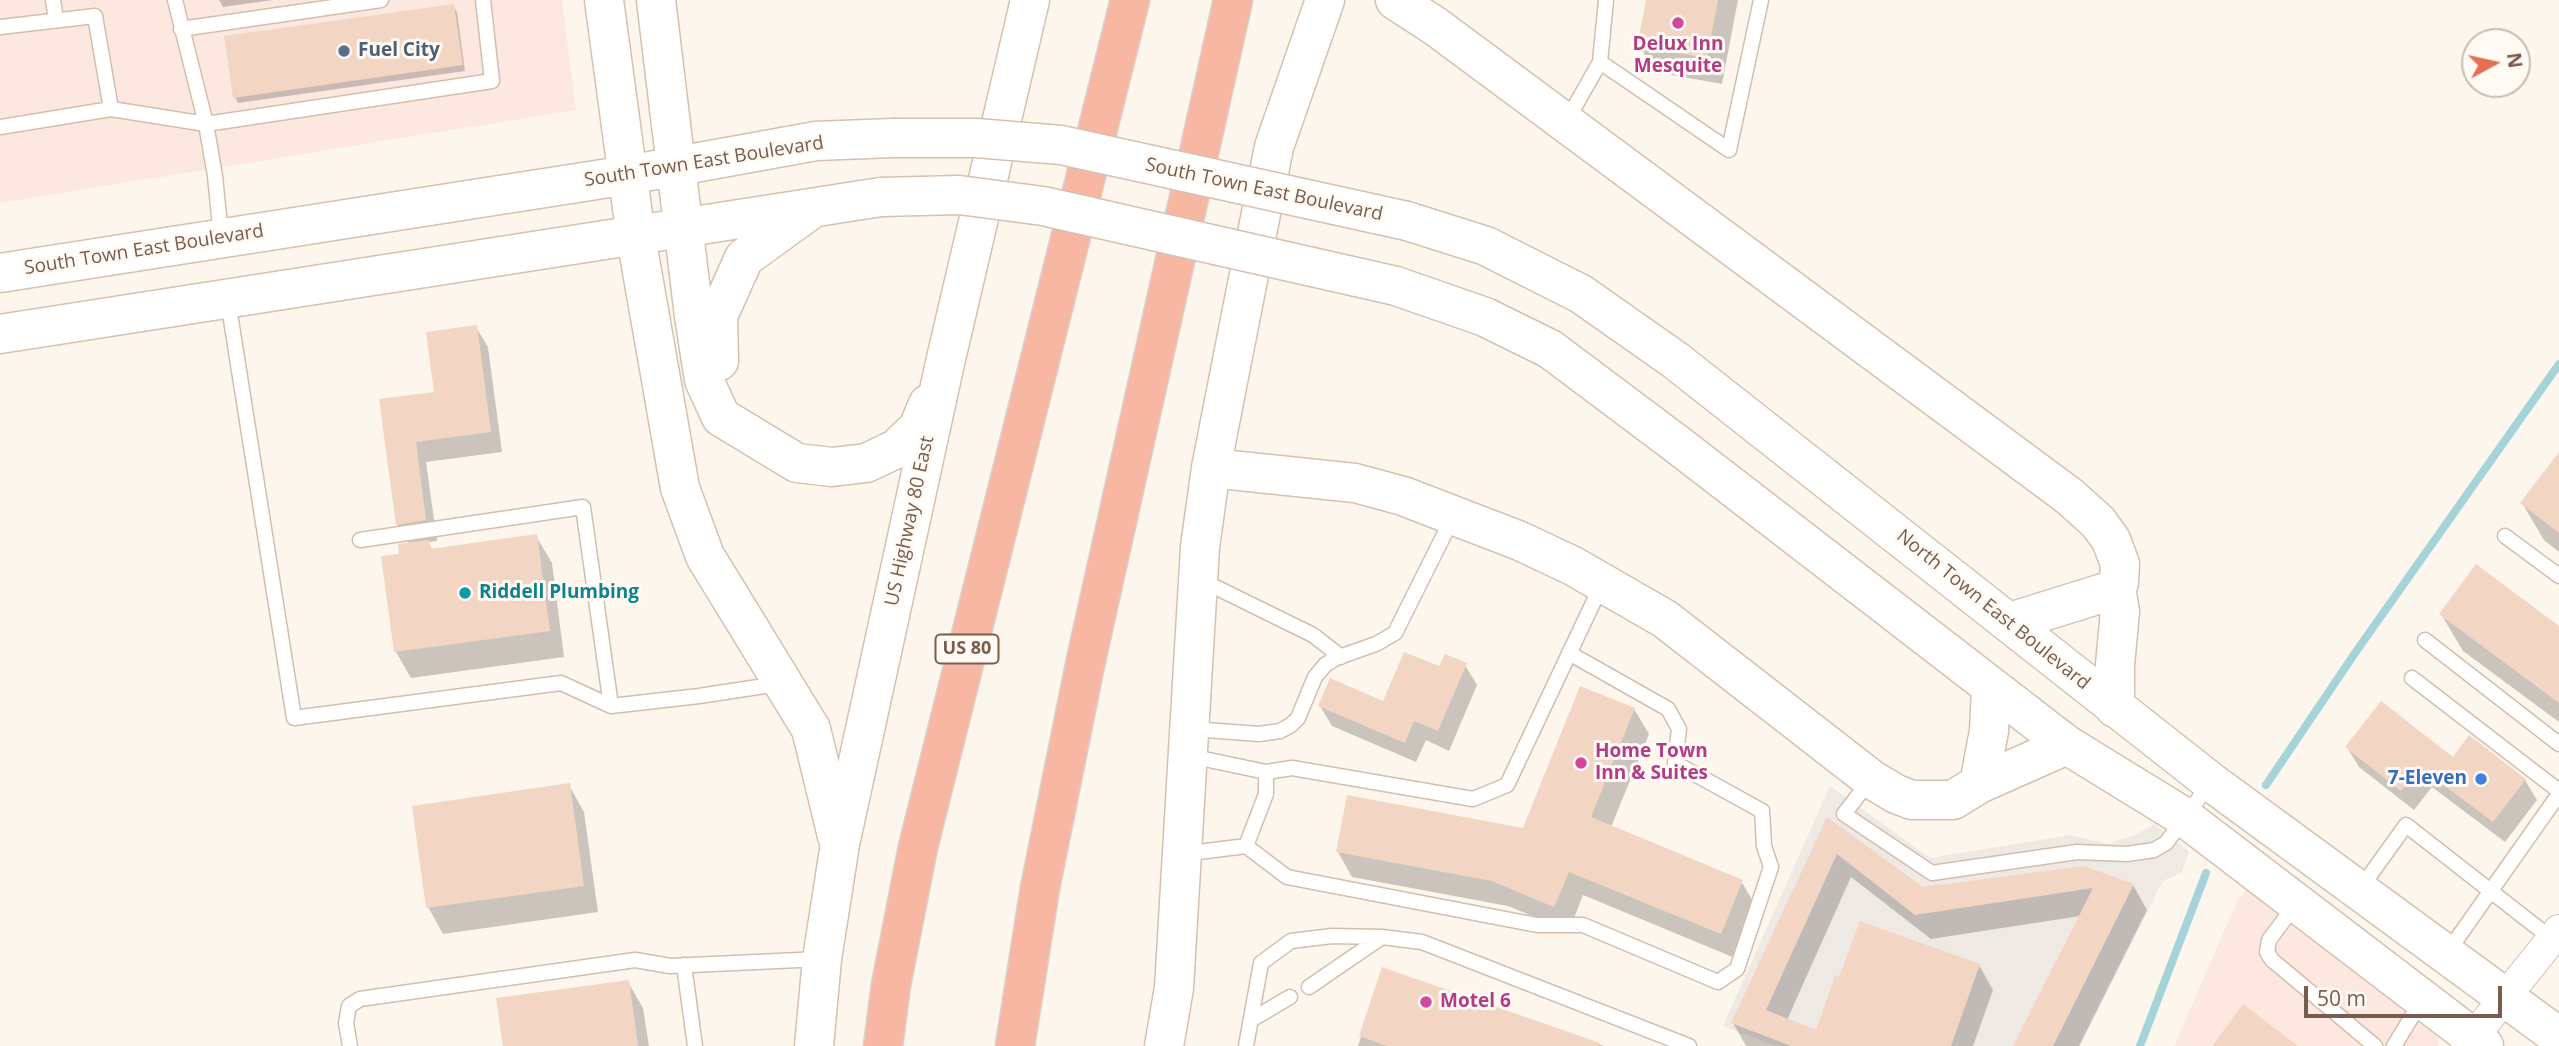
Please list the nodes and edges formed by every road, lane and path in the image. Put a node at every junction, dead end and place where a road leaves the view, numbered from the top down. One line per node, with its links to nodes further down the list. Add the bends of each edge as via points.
1 (53, 0): 16 (lane)
2 (93, 0): 15 (lane)
3 (175, 0): 18 (lane)
4 (381, 0): 18 (lane)
5 (483, 0): 22 (lane, via 492,81)
6 (604, 0): 25 (main road)
7 (656, 0): 24 (main road)
8 (1030, 0): 34 (main road, US Highway 80 East)
9 (1130, 0): 83 (highway, US 80, via 918,847)
10 (1233, 0): 84 (highway, via 1086,660 1040,888)
11 (1325, 0): 36 (main road, via 1274,147)
12 (1395, 0): 21 (main road)
13 (1606, 0): 19 (lane)
14 (1760, 0): 19 (lane, via 1729,150)
15 (95, 16): 16 (lane); 20 (lane)
16 (56, 20): 17 (lane)
17 (1, 22)
18 (181, 29): 22 (lane)
19 (1600, 62): 21 (lane)
20 (111, 109): 22 (lane); 23 (lane)
21 (1565, 123): 43 (main road, via 2069,496 2111,540 2120,564)
22 (206, 124): 29 (lane)
23 (0, 127)
24 (676, 166): 25 (main road, South Town East Boulevard); 27 (main road, South Town East Boulevard, bridge, via 816,141 976,138 1061,145); 28 (main road)
25 (628, 175): 29 (main road, South Town East Boulevard); 30 (main road)
26 (814, 207): 28 (main road); 35 (main road, via 744,258 718,316 719,373); 50 (main road, bridge, via 881,197 959,195 1043,206 1396,286 1485,317 1550,349)
27 (1407, 221): 44 (main road, North Town East Boulevard, via 1486,246 1581,295 1675,360)
28 (683, 229): 30 (main road); 35 (main road, via 704,380 721,417)
29 (221, 237): 31 (main road, South Town East Boulevard); 32 (main road)
30 (636, 237): 32 (main road); 49 (main road, via 680,488 705,556)
31 (2, 267)
32 (228, 299): 33 (main road); 51 (lane, via 294,718 561,683)
33 (0, 334)
34 (944, 363): 35 (main road, via 918,428 896,449 866,463 832,467 797,463); 62 (main road, US Highway 80 East)
35 (750, 433)
36 (1210, 468): 37 (main road, via 1356,483); 41 (main road)
37 (1454, 516): 42 (main road, via 1520,541); 47 (lane, via 1395,633)
38 (2505, 536): 40 (lane)
39 (360, 540): 51 (lane, via 583,507)
40 (2559, 576)
41 (1198, 579): 47 (lane, via 1313,635); 53 (main road)
42 (1602, 583): 46 (lane); 57 (main road, via 1665,619)
43 (2116, 589): 44 (main road); 52 (main road, via 2120,611)
44 (2010, 622): 52 (main road, North Town East Boulevard)
45 (2425, 640): 54 (lane)
46 (1569, 653): 56 (lane, via 1507,785 1496,790 1473,799 1292,768); 63 (lane, via 1668,709 1679,729 1675,762 1762,811 1770,867 1737,969 1718,982 1583,925 1537,925 1287,877)
47 (1340, 657): 53 (lane, via 1325,664 1298,718 1280,731)
48 (2412, 678): 60 (lane)
49 (783, 683): 51 (lane); 62 (main road, via 811,729)
50 (1991, 687): 55 (main road); 59 (main road, via 1989,732)
51 (611, 706)
52 (2115, 708): 58 (main road, North Town East Boulevard)
53 (1189, 742): 56 (lane); 64 (main road)
54 (2559, 744)
55 (2067, 745): 59 (main road); 61 (main road)
56 (1266, 772): 63 (lane, via 1266,794)
57 (1871, 779): 59 (main road, via 1904,797 1931,801 1953,800); 61 (lane, via 1844,814 1932,873 2077,852 2154,850 2166,844)
58 (2211, 782): 61 (lane); 65 (main road, North Town East Boulevard)
59 (1979, 784)
60 (2559, 792): 66 (lane)
61 (2184, 817): 67 (main road)
62 (840, 845): 71 (main road, US Highway 80 East)
63 (1245, 846): 64 (lane)
64 (1181, 854): 85 (main road, via 1174,988)
65 (2360, 889): 66 (lane, via 2406,825); 70 (main road, North Town East Boulevard)
66 (2491, 893): 68 (lane); 70 (lane)
67 (2297, 902): 76 (main road); 88 (lane, via 2269,940 2267,952)
68 (2556, 934): 75 (street)
69 (1382, 937): 73 (lane); 77 (lane, via 1291,941 1261,964); 87 (lane, via 1422,942)
70 (2446, 954): 75 (main road, North Town East Boulevard)
71 (822, 959): 72 (lane); 82 (main road, US Highway 80 East)
72 (684, 965): 80 (lane, via 635,960 360,999 349,1006); 81 (lane)
73 (1309, 987)
74 (1290, 998): 77 (lane)
75 (2505, 998): 78 (main road, North Town East Boulevard); 79 (street)
76 (2423, 999): 79 (main road); 89 (lane)
77 (1251, 1020): 86 (lane)
78 (2559, 1037)
79 (2475, 1043)
80 (350, 1046)
81 (695, 1046)
82 (814, 1046)
83 (883, 1046)
84 (1015, 1046)
85 (1164, 1046)
86 (1246, 1046)
87 (1689, 1046)
88 (2375, 1046)
89 (2394, 1046)

